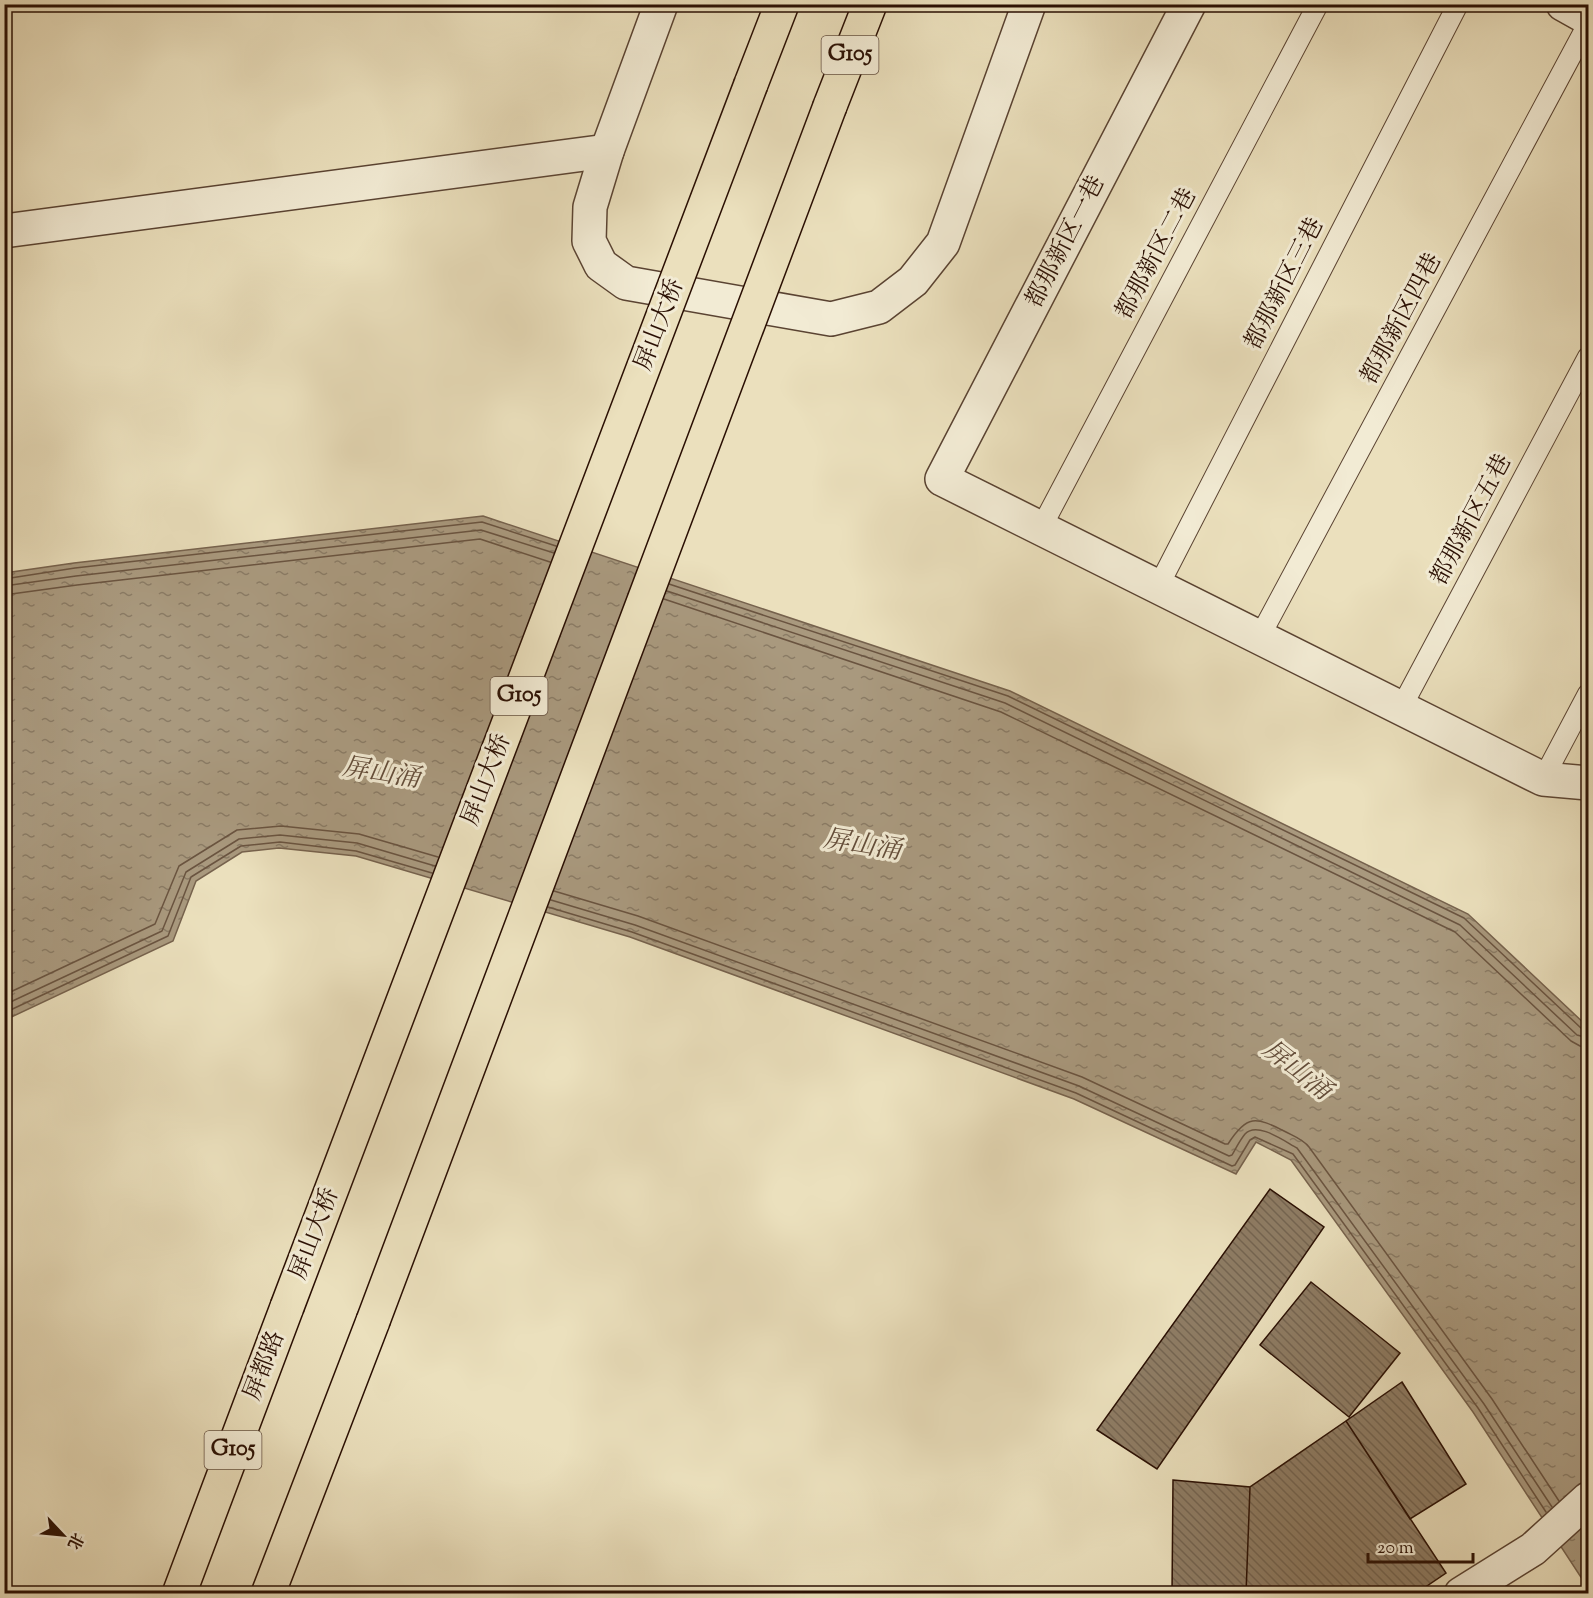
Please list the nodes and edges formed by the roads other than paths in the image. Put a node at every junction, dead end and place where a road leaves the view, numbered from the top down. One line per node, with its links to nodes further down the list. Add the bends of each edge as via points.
1 (661, 4): 9 (street)
2 (782, 4): 19 (highway, 屏山大桥 / G105, bridge)
3 (870, 4): 23 (highway, G105, bridge)
4 (1029, 4): 9 (street, via 943,243 913,280 879,307 831,319 626,283 601,265 589,241 590,207)
5 (1189, 4): 12 (street, 都那新区一巷, via 942,479)
6 (1318, 4): 12 (lane, 都那新区二巷)
7 (1458, 4): 13 (lane, 都那新区三巷)
8 (1577, 12): 14 (lane, 都那新区四巷)
9 (607, 151): 10 (street)
10 (4, 231)
11 (1588, 357): 16 (lane, 都那新区五巷)
12 (1041, 528): 13 (street)
13 (1158, 587): 14 (street)
14 (1260, 638): 16 (street)
15 (1588, 694): 17 (lane)
16 (1401, 708): 17 (street)
17 (1544, 779): 18 (street)
18 (1588, 783)
19 (287, 1307): 22 (highway, 屏都路 / G105)
20 (1588, 1499): 21 (street, via 1533,1549)
21 (1479, 1589)
22 (179, 1593)
23 (267, 1593)

